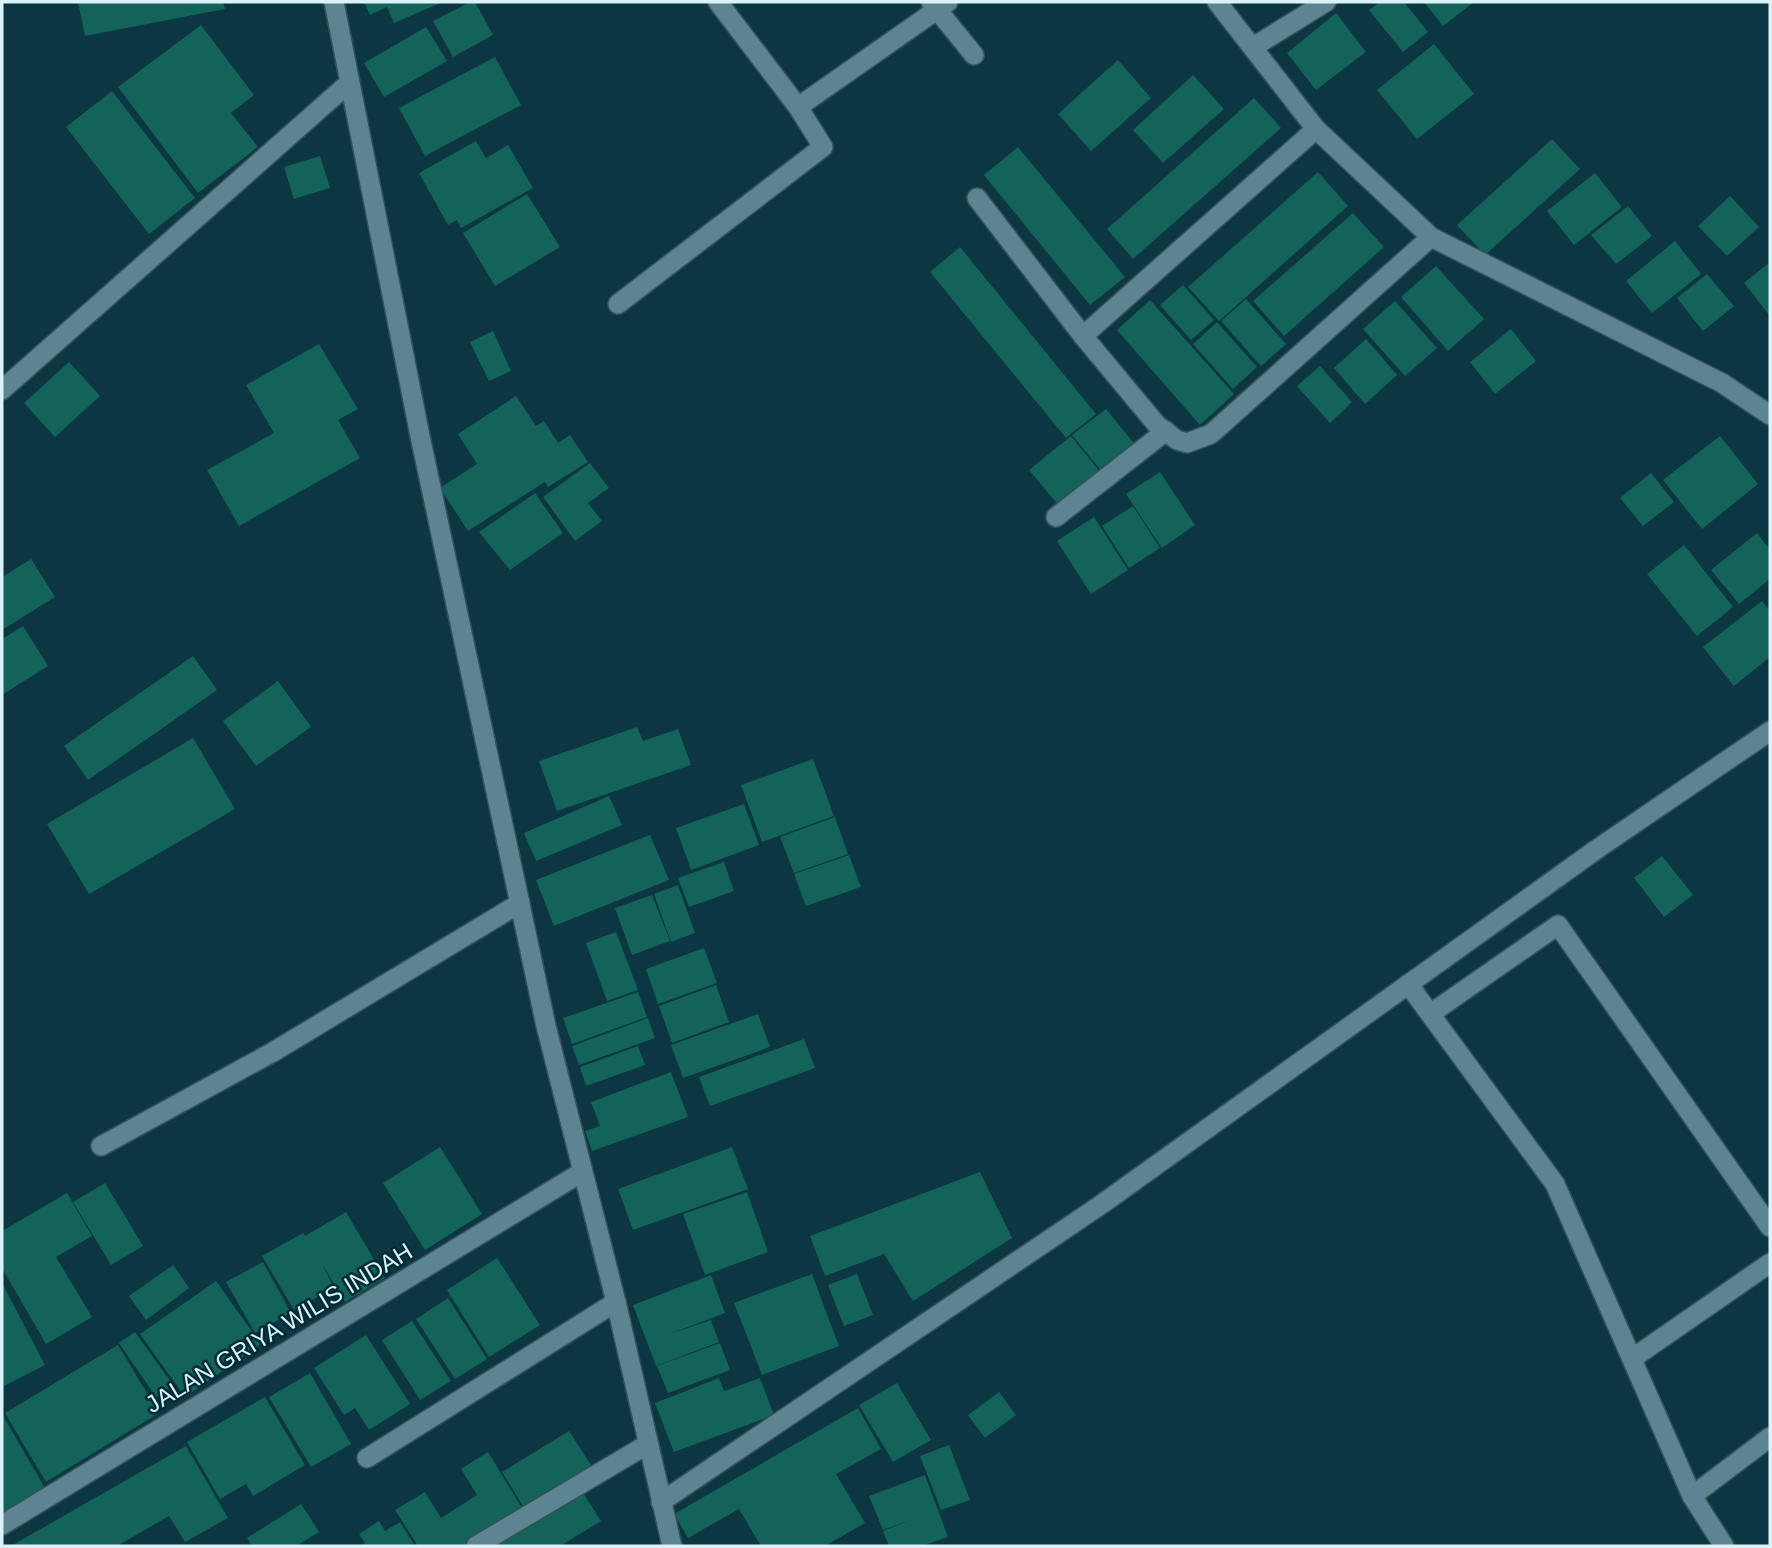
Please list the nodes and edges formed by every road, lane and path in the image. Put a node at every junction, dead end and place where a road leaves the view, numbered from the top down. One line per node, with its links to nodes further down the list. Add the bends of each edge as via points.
1 (334, 2): 8 (street)
2 (718, 2): 9 (street)
3 (1217, 2): 6 (street)
4 (1326, 2): 6 (street)
5 (939, 5): 7 (street); 9 (street)
6 (1253, 47): 10 (street)
7 (974, 55)
8 (349, 83): 15 (street); 20 (street)
9 (797, 107): 13 (street, via 823,147)
10 (1317, 129): 12 (street); 14 (street)
11 (977, 198): 14 (street)
12 (1431, 237): 16 (street, via 1723,383); 17 (street, via 1211,434 1187,443)
13 (618, 304)
14 (1083, 336): 17 (street)
15 (2, 390)
16 (1770, 415)
17 (1166, 431): 18 (street)
18 (1056, 517)
19 (1770, 731): 21 (street)
20 (520, 904): 23 (street, via 273,1052); 24 (street)
21 (1408, 984): 22 (street); 33 (street, via 1102,1204)
22 (1430, 1014): 25 (street, via 1558,925); 28 (street, via 1555,1184)
23 (101, 1146)
24 (582, 1172): 27 (street); 34 (street, JALAN GRIYA WILIS INDAH)
25 (1770, 1227)
26 (1770, 1264): 28 (street)
27 (616, 1302): 30 (street); 31 (street)
28 (1633, 1358): 32 (street)
29 (1770, 1437): 32 (street)
30 (648, 1444): 33 (street); 35 (street)
31 (368, 1458)
32 (1692, 1496): 37 (street)
33 (661, 1502): 36 (street)
34 (2, 1525)
35 (476, 1546)
36 (672, 1546)
37 (1724, 1546)

